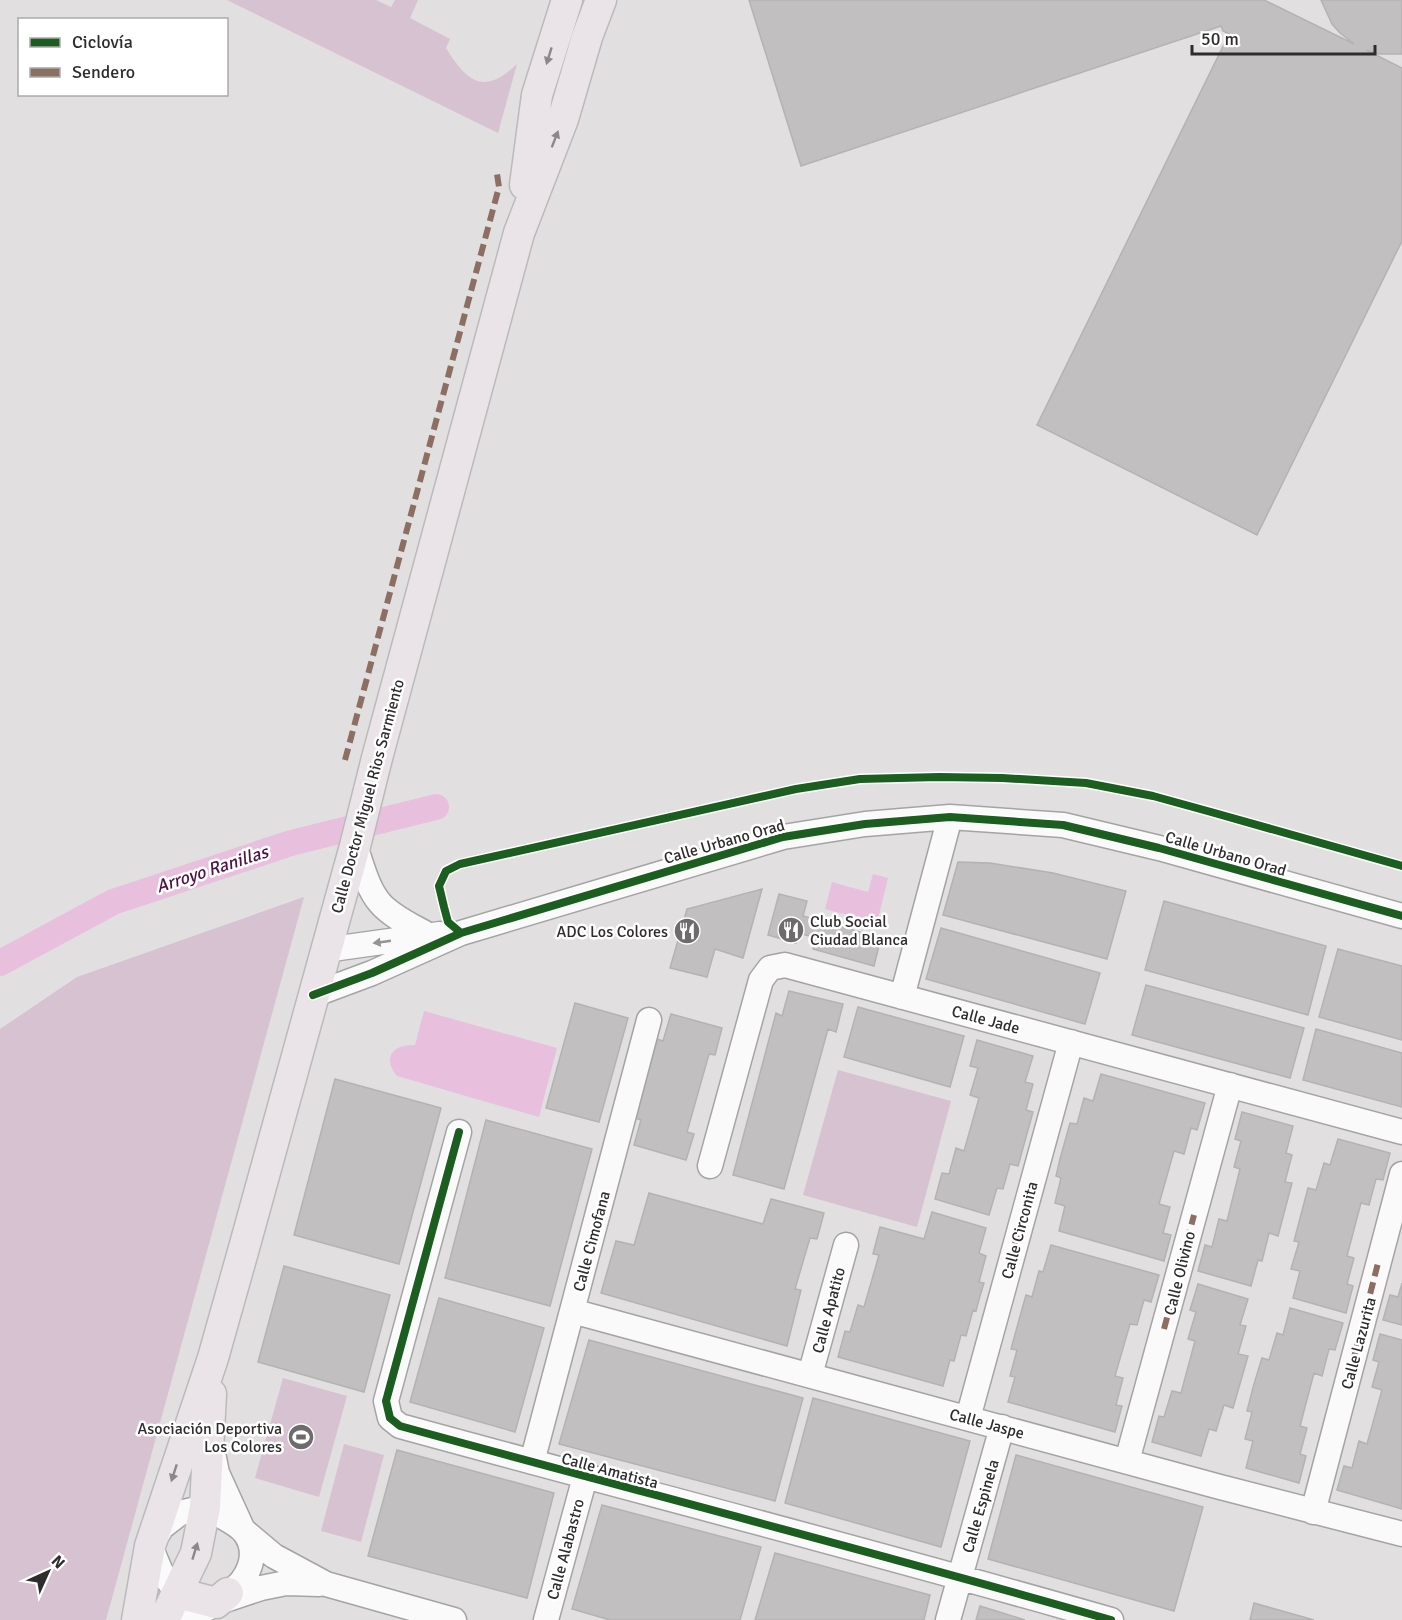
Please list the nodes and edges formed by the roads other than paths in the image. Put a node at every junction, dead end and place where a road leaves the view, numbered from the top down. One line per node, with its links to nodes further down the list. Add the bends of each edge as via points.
1 (567, 0): 3 (main road, Calle Doctor Miguel Rios Sarmiento, one-way to 3, via 537,95)
2 (602, 0): 3 (main road, Calle Doctor Miguel Rios Sarmiento, one-way to 2, via 563,119)
3 (519, 233): 5 (main road, Calle Doctor Miguel Rios Sarmiento)
4 (950, 817): 6 (street, Calle Urbano Orad, via 1063,825); 7 (street, Calle Urbano Orad, via 865,824 783,837); 12 (street)
5 (355, 846): 8 (street, via 381,904); 9 (main road, Calle Doctor Miguel Rios Sarmiento)
6 (1402, 916)
7 (461, 933): 8 (street, Calle Urbano Orad); 10 (street, Calle Urbano Orad)
8 (429, 935): 9 (street, Calle Urbano Orad, one-way to 9)
9 (325, 950): 10 (street); 11 (main road, Calle Doctor Miguel Rios Sarmiento)
10 (372, 973): 11 (street, Calle Urbano Orad)
11 (313, 995): 22 (main road, Calle Doctor Miguel Rios Sarmiento)
12 (902, 997): 14 (street, Calle Jade); 18 (street, Calle Jade, via 785,965 770,968 761,980)
13 (649, 1020): 21 (street, Calle Cimofana)
14 (1071, 1042): 15 (street, Calle Jade); 24 (street, Calle Circonita)
15 (1230, 1085): 17 (street, Calle Jade); 27 (street, Calle Olivino)
16 (459, 1132): 28 (street, Calle Amatista, via 386,1401 390,1418 400,1426)
17 (1402, 1132)
18 (710, 1166)
19 (1402, 1174): 31 (street, Calle Lazurita)
20 (846, 1245): 23 (street, Calle Apatito)
21 (572, 1311): 23 (street, Calle Jaspe); 28 (street, Calle Cimofana)
22 (213, 1358): 26 (main road, Calle Doctor Miguel Rios Sarmiento); 34 (main road, Calle Doctor Miguel Rios Sarmiento, one-way to 34)
23 (810, 1375): 24 (street, Calle Jaspe)
24 (968, 1418): 25 (street, Calle Jaspe)
25 (1002, 1427): 27 (street, Calle Jaspe); 35 (street, Calle Espinela)
26 (209, 1436): 30 (main road, Calle Doctor Miguel Rios Sarmiento); 32 (street, via 217,1473)
27 (1127, 1461): 31 (street, Calle Jaspe)
28 (532, 1462): 29 (street, Calle Amatista)
29 (585, 1477): 35 (street, Calle Amatista); 43 (street, Calle Alabastro)
30 (205, 1507): 32 (street); 34 (street, Calle Doctor Miguel Rios Sarmiento, via 180,1513 162,1527); 37 (main road, Calle Doctor Miguel Rios Sarmiento, one-way to 30, via 196,1553)
31 (1313, 1512): 33 (street, Calle Jaspe)
32 (243, 1530): 36 (street, via 274,1556); 38 (street, via 251,1547 250,1565 242,1581)
33 (1402, 1534)
34 (150, 1546): 37 (street, via 161,1572); 39 (main road, Calle Doctor Miguel Rios Sarmiento)
35 (960, 1577): 44 (street, Calle Espinela); 45 (street, Calle Amatista)
36 (326, 1584): 38 (street, via 286,1583); 42 (street)
37 (178, 1593): 38 (main road); 40 (main road, Calle Doctor Miguel Rios Sarmiento)
38 (222, 1598): 41 (street)
39 (137, 1620)
40 (165, 1620)
41 (188, 1620)
42 (454, 1620)
43 (546, 1620)
44 (948, 1620)
45 (1111, 1620)

